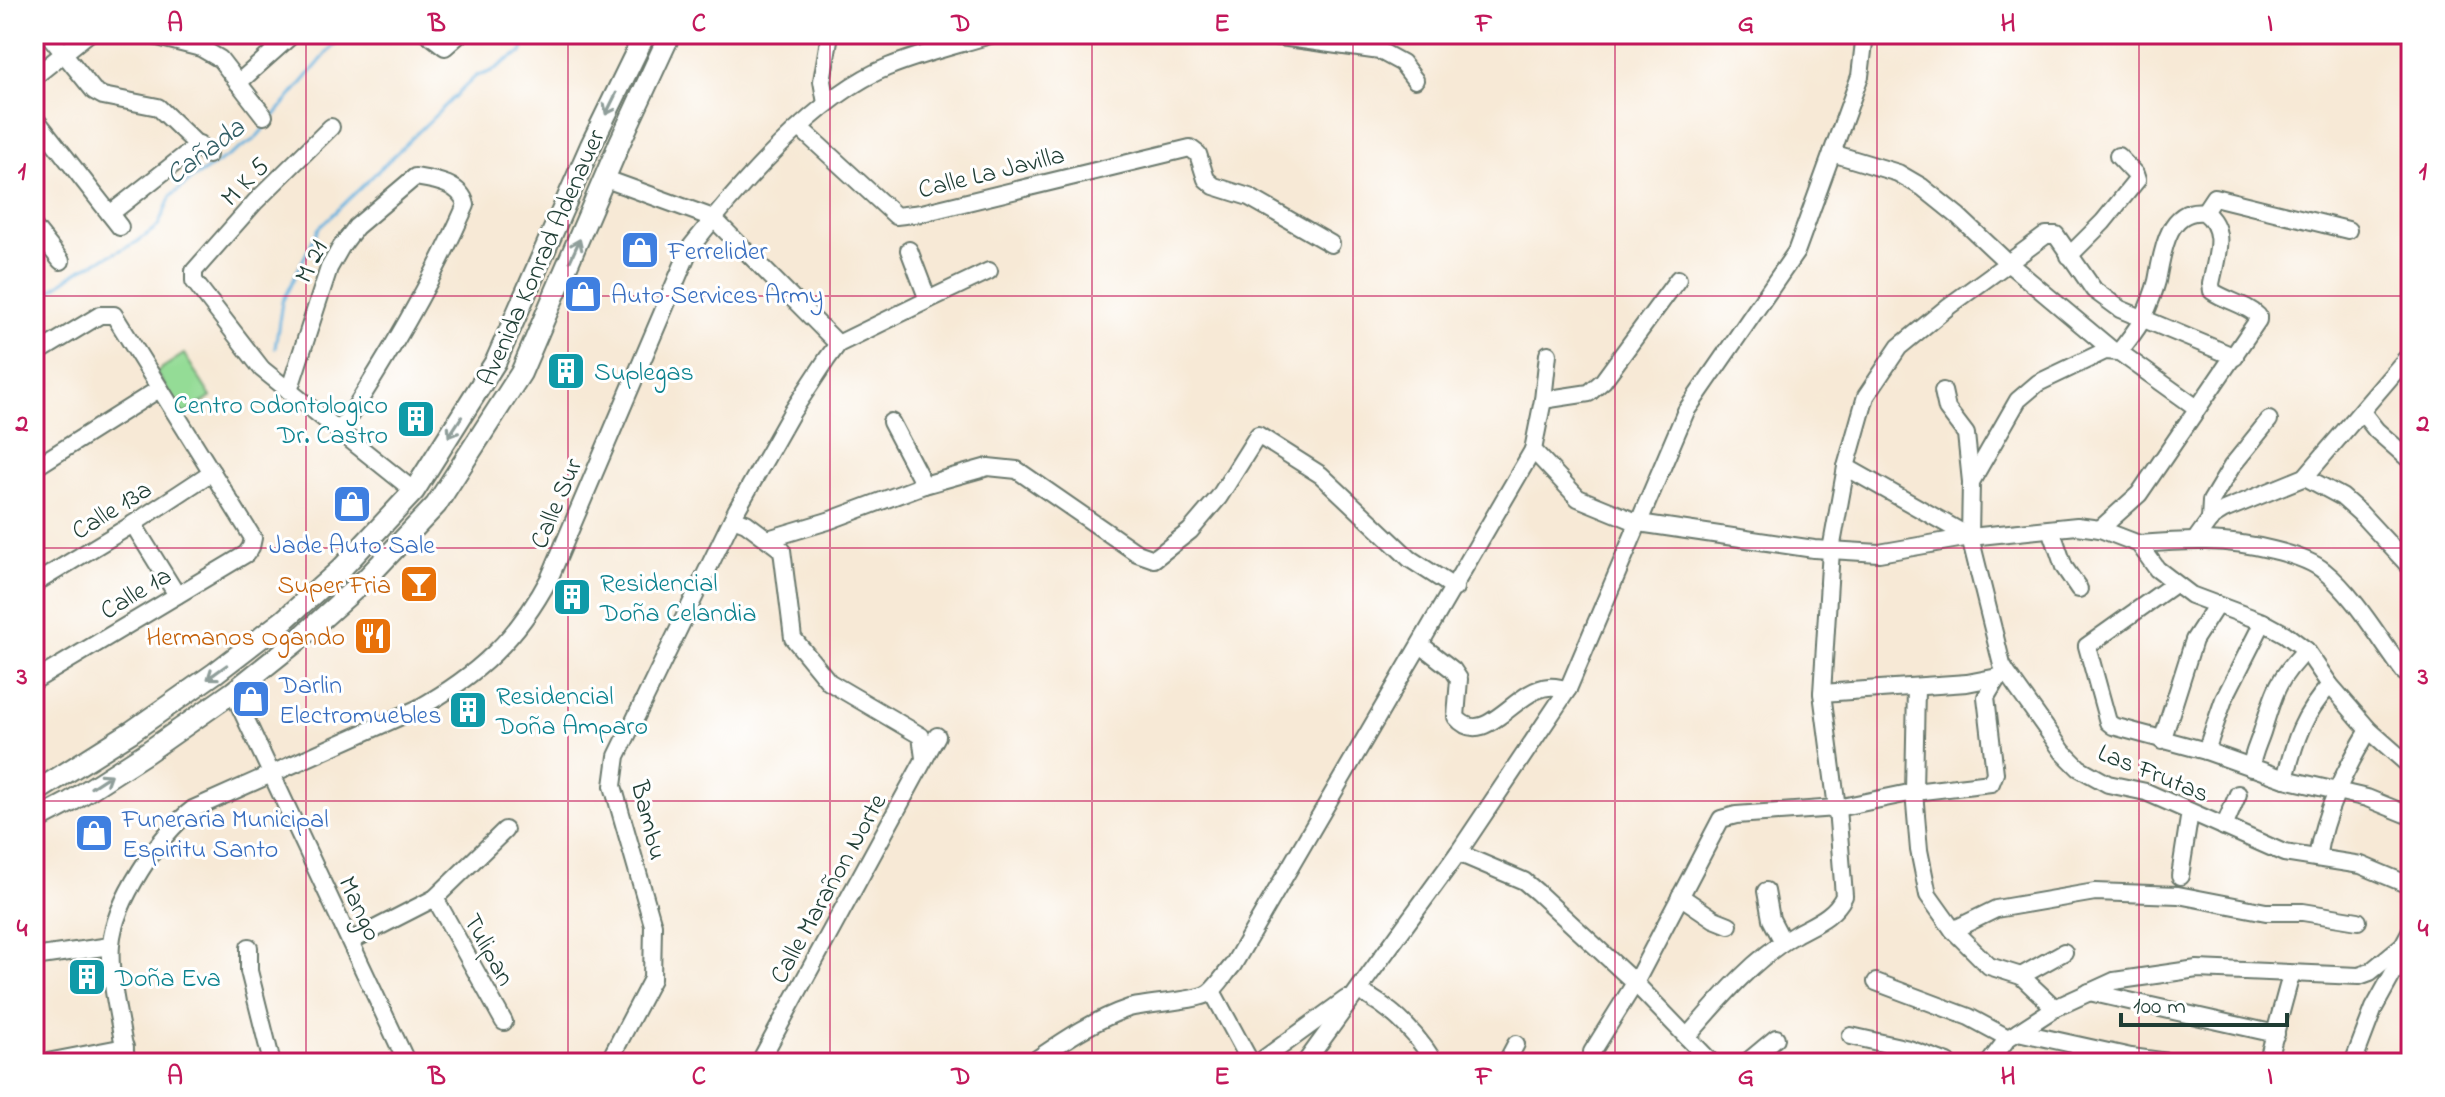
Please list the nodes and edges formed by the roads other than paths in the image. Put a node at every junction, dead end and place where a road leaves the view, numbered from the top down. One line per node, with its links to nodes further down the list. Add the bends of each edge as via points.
1 (48, 34): 14 (street)
2 (88, 34): 14 (street)
3 (146, 34): 17 (street, via 201,48 220,59)
4 (293, 34): 17 (street)
5 (428, 34): 6 (street, via 445,47)
6 (460, 34)
7 (645, 34): 45 (main road, Avenida Konrad Adenauer, one-way to 45)
8 (670, 34): 25 (main road, Avenida Konrad Adenauer)
9 (830, 34): 18 (street, via 822,81)
10 (993, 34): 18 (street, Calle Sur, via 886,67)
11 (1259, 34): 13 (street)
12 (1865, 34): 23 (street, via 1860,76)
13 (1283, 36): 16 (street, via 1380,51 1402,63)
14 (63, 53): 15 (street); 20 (street, via 94,91 158,107 204,149 115,221)
15 (34, 77)
16 (1415, 80)
17 (238, 83): 19 (street)
18 (826, 103): 22 (street, Calle Sur)
19 (264, 116)
20 (34, 117)
21 (331, 127): 48 (street, M K 5, via 194,271 194,281 250,356)
22 (800, 128): 27 (street, Calle Sur); 30 (street, Calle La Javilla, via 896,216 1190,148 1214,186 1249,197)
23 (1832, 153): 34 (street, via 1898,173 1922,187); 67 (street, via 1796,252 1686,411)
24 (2118, 156): 32 (street, via 2137,180)
25 (606, 179): 27 (street); 46 (main road, Avenida Konrad Adenauer, one-way to 25)
26 (2204, 212): 28 (street, via 2210,200 2222,198); 38 (street, via 2189,212 2164,242); 44 (street, via 2218,226 2212,291 2258,316)
27 (713, 218): 39 (street); 101 (street, Calle Sur, via 690,248 532,610 497,651 447,692)
28 (2348, 230)
29 (36, 234): 33 (street)
30 (1331, 244)
31 (909, 250): 37 (street)
32 (2069, 256): 34 (street, via 2051,233); 38 (street, via 2094,290)
33 (61, 261)
34 (2008, 263): 40 (street); 58 (street, via 1899,347 1866,396)
35 (989, 271): 37 (street)
36 (1678, 279): 50 (street, via 1603,381 1589,393)
37 (928, 300): 39 (street)
38 (2143, 319): 40 (street); 44 (street)
39 (838, 344): 65 (street, Bambu, via 792,412)
40 (2116, 351): 51 (street); 62 (street, via 2105,351 2038,383 2018,400)
41 (2411, 353): 52 (street)
42 (1548, 354): 50 (street)
43 (34, 355): 47 (street, via 100,315 114,315)
44 (2235, 357): 51 (street)
45 (496, 361): 46 (main road); 64 (main road, Avenida Konrad Adenauer, one-way to 64)
46 (521, 373): 92 (main road, Avenida Konrad Adenauer, via 436,505 366,579)
47 (159, 389): 59 (street); 60 (street)
48 (289, 391): 55 (street); 55 (street, M 21, via 329,268 356,227 415,177 440,181 460,193 466,205 434,274)
49 (1943, 391): 62 (street, Las Frutas, via 1947,409 1966,434)
50 (1543, 400): 56 (street)
51 (2197, 408): 70 (street, via 2139,494)
52 (2362, 412): 57 (street); 61 (street)
53 (2269, 420): 66 (street, via 2211,501)
54 (891, 422): 63 (street)
55 (340, 431): 64 (street)
56 (1533, 450): 67 (street, via 1578,498); 79 (street)
57 (2411, 461)
58 (1846, 467): 71 (street); 75 (street)
59 (34, 468)
60 (212, 472): 68 (street, Calle 13a); 81 (street, Calle 1a, via 253,538 251,547)
61 (2305, 477): 66 (street); 76 (street, via 2342,497)
62 (1971, 482): 71 (street, Las Frutas)
63 (924, 485): 72 (street); 79 (street, via 988,467 1017,470 1137,553 1154,559 1190,531 1219,497 1258,435 1321,475 1410,559)
64 (414, 491): 105 (main road, Avenida Konrad Adenauer, one-way to 105, via 284,620 131,732)
65 (733, 518): 72 (street); 150 (street, Bambu, via 617,756 613,786 653,925 652,979)
66 (2210, 520): 73 (street)
67 (1639, 523): 75 (street); 91 (street)
68 (133, 524): 77 (street, Calle 13a); 81 (street)
69 (2051, 529): 70 (street); 71 (street); 80 (street, via 2064,567)
70 (2100, 529): 74 (street)
71 (1970, 537): 75 (street, via 1879,553); 86 (street, Las Frutas)
72 (768, 539): 98 (street, via 782,550 793,638 829,682 921,736)
73 (2196, 539): 74 (street); 87 (street, via 2291,554 2323,569)
74 (2139, 544): 78 (street)
75 (1831, 550): 93 (street)
76 (2411, 568)
77 (34, 584)
78 (2174, 584): 82 (street); 96 (street, via 2087,646 2108,722)
79 (1455, 588): 84 (street)
80 (2079, 589)
81 (177, 595): 88 (street, Calle 1a)
82 (2216, 606): 83 (street); 96 (street, via 2194,640)
83 (2263, 622): 85 (street); 97 (street, via 2224,699)
84 (1421, 645): 91 (street, via 1459,679 1456,717 1464,726 1476,729 1494,721 1512,704 1547,686); 134 (street, via 1233,965)
85 (2306, 650): 89 (street); 100 (street, via 2285,671 2272,697)
86 (2003, 676): 90 (street); 103 (street, via 1986,697 1995,773 1991,783); 108 (street, Las Frutas, via 2079,768 2108,784 2146,792)
87 (2411, 677)
88 (34, 681)
89 (2330, 685): 94 (street); 102 (street, via 2300,726)
90 (1916, 687): 93 (street); 103 (street)
91 (1568, 689): 113 (street)
92 (233, 692): 101 (street, Mango); 110 (main road, Avenida Konrad Adenauer, one-way to 92)
93 (1822, 693): 107 (street)
94 (2369, 730): 99 (street); 104 (street)
95 (937, 736): 98 (street, Calle Marañon Norte)
96 (2162, 741): 97 (street)
97 (2206, 751): 100 (street)
98 (924, 758): 151 (street, Calle Marañon Norte)
99 (2411, 767)
100 (2251, 768): 102 (street)
101 (271, 774): 124 (street, Mango); 126 (street, Calle Sur, via 174,823 121,907)
102 (2285, 779): 104 (street)
103 (1914, 792): 107 (street); 122 (street, via 1928,895)
104 (2336, 792): 109 (street); 114 (street)
105 (34, 793)
106 (2238, 794): 111 (street)
107 (1837, 808): 118 (street, via 1721,819); 125 (street, via 1844,896 1829,915)
108 (2190, 812): 111 (street, Las Frutas); 115 (street)
109 (2411, 816)
110 (34, 821)
111 (2224, 827): 114 (street, Las Frutas, via 2284,853)
112 (505, 830): 119 (street)
113 (1458, 853): 133 (street, via 1524,881); 135 (street)
114 (2317, 858): 116 (street, Las Frutas, via 2361,865)
115 (2180, 876)
116 (2411, 886)
117 (1766, 891): 125 (street, via 1771,919)
118 (1680, 896): 121 (street); 133 (street)
119 (435, 898): 124 (street); 138 (street, Tulipan)
120 (2358, 921): 122 (street, via 2266,912 2178,895 2095,892 1996,909)
121 (1729, 925)
122 (1953, 930): 131 (street, via 1989,966)
123 (2407, 937): 130 (street, via 2359,976); 164 (street)
124 (351, 941): 149 (street, Mango)
125 (1783, 942): 142 (street, via 1732,983)
126 (110, 946): 129 (street); 146 (street)
127 (249, 947): 148 (street, via 249,971)
128 (2064, 952): 131 (street)
129 (34, 957)
130 (2291, 975): 136 (street, via 2197,969 2114,981); 139 (street)
131 (2021, 976): 137 (street)
132 (1876, 982): 140 (street)
133 (1635, 983): 142 (street); 145 (street)
134 (1212, 991): 152 (street, via 1128,1009 1073,1034); 153 (street)
135 (1358, 991): 154 (street); 155 (street); 156 (street, via 1393,1012)
136 (2089, 992): 137 (street); 139 (street)
137 (2055, 1008): 140 (street)
138 (504, 1022)
139 (2276, 1034): 163 (street)
140 (2013, 1035): 161 (street); 162 (street)
141 (1851, 1036): 160 (street)
142 (1687, 1037): 158 (street)
143 (1776, 1038): 159 (street)
144 (1516, 1044): 157 (street)
145 (1592, 1052)
146 (126, 1055): 147 (street)
147 (42, 1063)
148 (272, 1063)
149 (407, 1063)
150 (608, 1063)
151 (759, 1063)
152 (1031, 1063)
153 (1251, 1063)
154 (1258, 1063)
155 (1305, 1063)
156 (1435, 1063)
157 (1506, 1063)
158 (1712, 1063)
159 (1746, 1063)
160 (1948, 1063)
161 (1989, 1063)
162 (2176, 1063)
163 (2267, 1063)
164 (2353, 1063)

